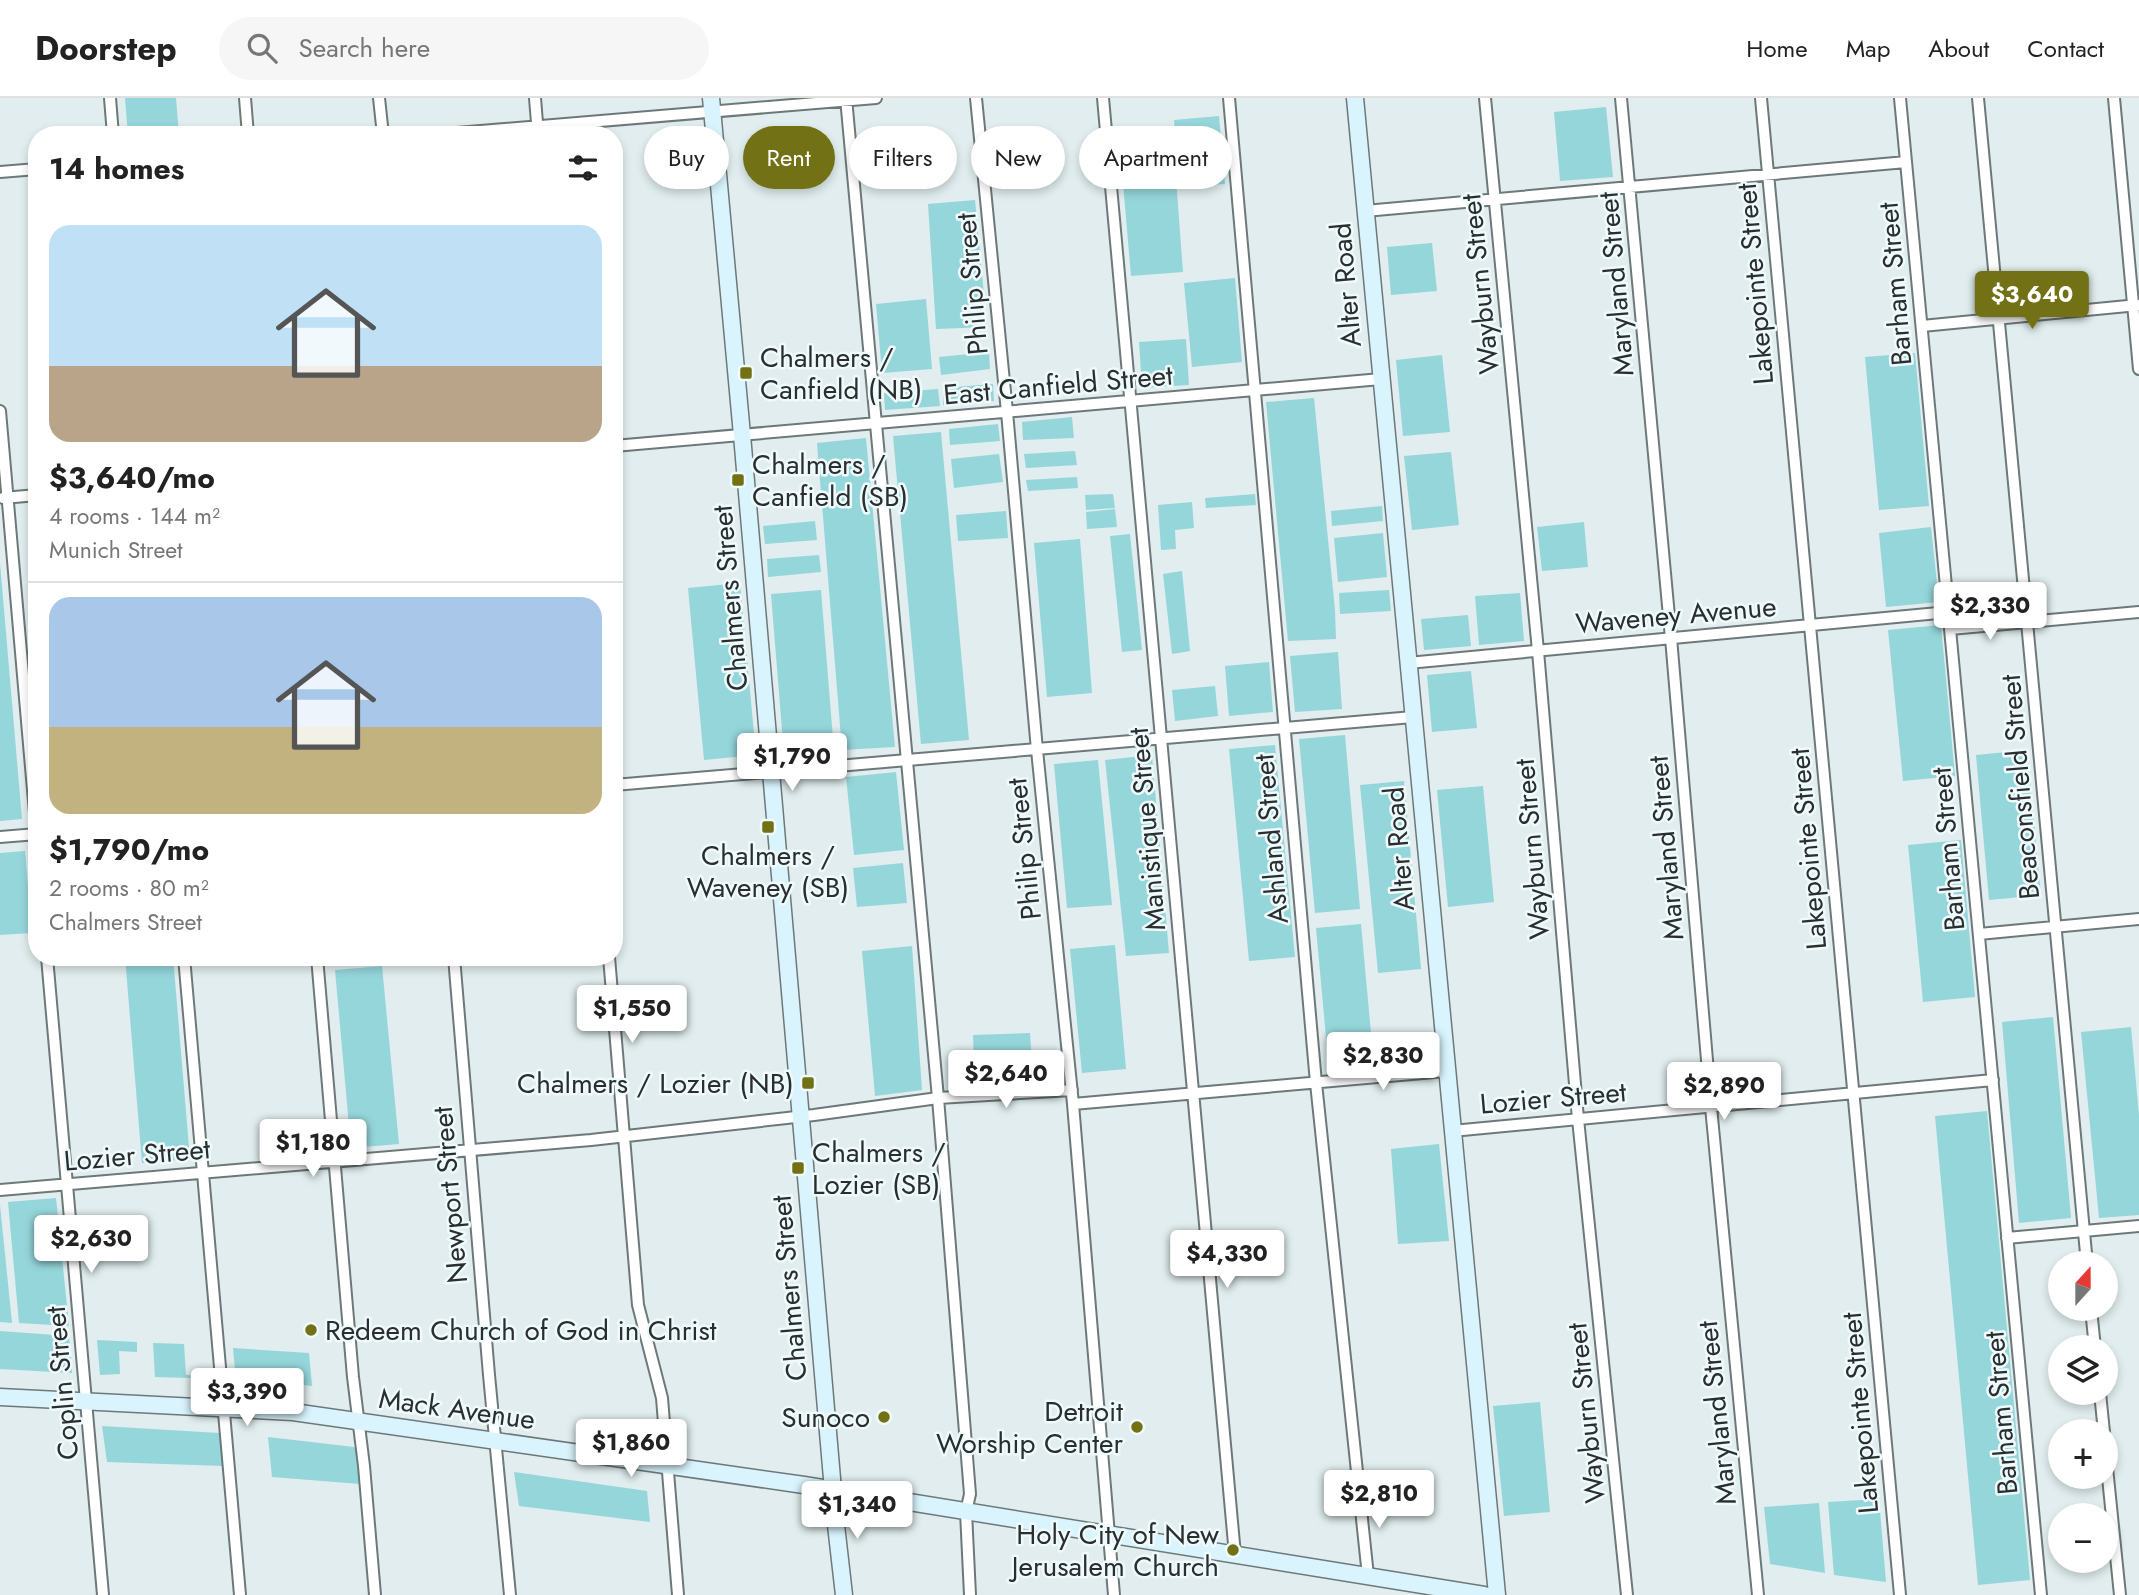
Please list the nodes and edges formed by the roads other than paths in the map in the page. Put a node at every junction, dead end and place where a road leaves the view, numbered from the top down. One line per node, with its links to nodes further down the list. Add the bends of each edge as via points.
1 (110, 98): 18 (street)
2 (245, 98): 19 (street)
3 (379, 98): 20 (street)
4 (535, 98): 21 (street)
5 (876, 98): 16 (street)
6 (976, 98): 38 (street, Philip Street)
7 (1103, 98): 36 (street, Manistique Street)
8 (1229, 98): 35 (street, Ashland Street)
9 (1355, 98): 29 (street, Alter Road)
10 (1485, 98): 28 (street, Wayburn Street)
11 (1621, 98): 27 (street, Maryland Street)
12 (1761, 98): 26 (street, Lakepointe Street)
13 (1900, 98): 23 (street, Barham Street)
14 (1978, 98): 31 (street, Beaconsfield Street)
15 (2114, 98): 30 (street)
16 (846, 99): 17 (street); 39 (street)
17 (712, 105): 22 (street); 40 (street, Chalmers Street)
18 (112, 126)
19 (247, 126)
20 (382, 126)
21 (538, 126)
22 (571, 126)
23 (1906, 162): 26 (street); 32 (street, Barham Street)
24 (28, 170): 25 (street)
25 (0, 172)
26 (1768, 173): 27 (street); 47 (street, Lakepointe Street)
27 (1630, 187): 28 (street); 49 (street, Maryland Street)
28 (1494, 199): 29 (street); 50 (street, Wayburn Street)
29 (1365, 211): 34 (street, Alter Road)
30 (2136, 306): 31 (street); 33 (street)
31 (1999, 318): 32 (street); 46 (street, Beaconsfield Street)
32 (1922, 326): 44 (street, Barham Street)
33 (2139, 369)
34 (1381, 379): 35 (street, East Canfield Street); 51 (street, Alter Road)
35 (1255, 390): 36 (street, East Canfield Street); 53 (street, Ashland Street)
36 (1131, 401): 38 (street, East Canfield Street); 54 (street, Manistique Street)
37 (0, 411): 43 (street)
38 (1007, 412): 39 (street, East Canfield Street); 56 (street, Philip Street)
39 (876, 424): 40 (street, East Canfield Street); 57 (street)
40 (743, 435): 41 (street, East Canfield Street); 58 (street, Chalmers Street)
41 (623, 445)
42 (28, 496): 43 (street)
43 (4, 498): 55 (street)
44 (1949, 612): 47 (street, Waveney Avenue); 48 (street, Barham Street)
45 (2139, 612): 46 (street)
46 (2027, 622): 48 (street); 63 (street, Beaconsfield Street)
47 (1810, 626): 49 (street, Waveney Avenue); 75 (street, Lakepointe Street)
48 (1950, 629): 64 (street, Barham Street)
49 (1671, 638): 50 (street, Waveney Avenue); 78 (street, Maryland Street)
50 (1538, 651): 51 (street, Waveney Avenue); 80 (street, Wayburn Street)
51 (1408, 663): 52 (street, Alter Road)
52 (1413, 717): 53 (street); 70 (street, Alter Road)
53 (1284, 728): 54 (street); 72 (street, Ashland Street)
54 (1161, 739): 56 (street); 74 (street, Manistique Street)
55 (28, 743)
56 (1037, 750): 57 (street); 73 (street, Philip Street)
57 (906, 759): 58 (street); 76 (street)
58 (771, 771): 59 (street); 79 (street, Chalmers Street)
59 (623, 784)
60 (28, 835): 61 (street)
61 (0, 837)
62 (2139, 919): 63 (street)
63 (2055, 927): 64 (street); 89 (street, Beaconsfield Street)
64 (1979, 934): 71 (street, Barham Street)
65 (48, 966): 86 (street, Coplin Street)
66 (185, 966): 85 (street)
67 (318, 966): 84 (street)
68 (455, 966): 83 (street, Newport Street)
69 (610, 966): 82 (street)
70 (1446, 1071): 72 (street, Lozier Street); 81 (street, Alter Road)
71 (1993, 1080): 75 (street, Lozier Street); 90 (street, Barham Street)
72 (1316, 1083): 74 (street, Lozier Street); 103 (street, Ashland Street)
73 (1072, 1090): 76 (street, Lozier Street); 77 (street, Philip Street)
74 (1194, 1093): 77 (street, Lozier Street); 102 (street, Manistique Street)
75 (1853, 1093): 78 (street, Lozier Street); 116 (street, Lakepointe Street)
76 (939, 1098): 79 (street, Lozier Street); 100 (street, via 970,1494)
77 (1073, 1104): 101 (street, Philip Street)
78 (1711, 1107): 80 (street, Lozier Street); 115 (street, Maryland Street)
79 (800, 1116): 82 (street, Lozier Street); 99 (street, Chalmers Street)
80 (1578, 1119): 81 (street, Lozier Street); 114 (street, Wayburn Street)
81 (1452, 1130): 113 (street, Alter Road)
82 (624, 1136): 83 (street, Lozier Street); 97 (street, via 638,1305 659,1385)
83 (469, 1150): 84 (street, Lozier Street); 96 (street, Newport Street)
84 (335, 1161): 85 (street, Lozier Street); 95 (street)
85 (202, 1172): 86 (street, Lozier Street); 94 (street)
86 (67, 1184): 87 (street, Lozier Street); 93 (street, Coplin Street)
87 (0, 1190)
88 (2139, 1226): 89 (street)
89 (2084, 1231): 90 (street); 91 (street, Beaconsfield Street)
90 (2007, 1238): 117 (street, Barham Street)
91 (2086, 1251)
92 (0, 1397): 93 (street, Mack Avenue)
93 (86, 1401): 94 (street, Mack Avenue); 104 (street, Coplin Street)
94 (224, 1408): 95 (street, Mack Avenue); 105 (street)
95 (359, 1421): 96 (street, Mack Avenue); 106 (street)
96 (495, 1440): 97 (street, Mack Avenue); 107 (street, Newport Street)
97 (666, 1465): 99 (street, Mack Avenue); 108 (street)
98 (2109, 1489): 118 (street)
99 (833, 1490): 100 (street, Mack Avenue); 109 (street, Chalmers Street)
100 (966, 1512): 101 (street, Mack Avenue); 110 (street)
101 (1110, 1536): 102 (street, Mack Avenue); 111 (street, Philip Street)
102 (1235, 1555): 103 (street, Mack Avenue)
103 (1368, 1576): 112 (street, Mack Avenue)
104 (103, 1595)
105 (240, 1595)
106 (376, 1595)
107 (510, 1595)
108 (678, 1595)
109 (844, 1595)
110 (970, 1595)
111 (1114, 1595)
112 (1484, 1595)
113 (1497, 1595)
114 (1628, 1595)
115 (1758, 1595)
116 (1900, 1595)
117 (2041, 1595)
118 (2120, 1595)

